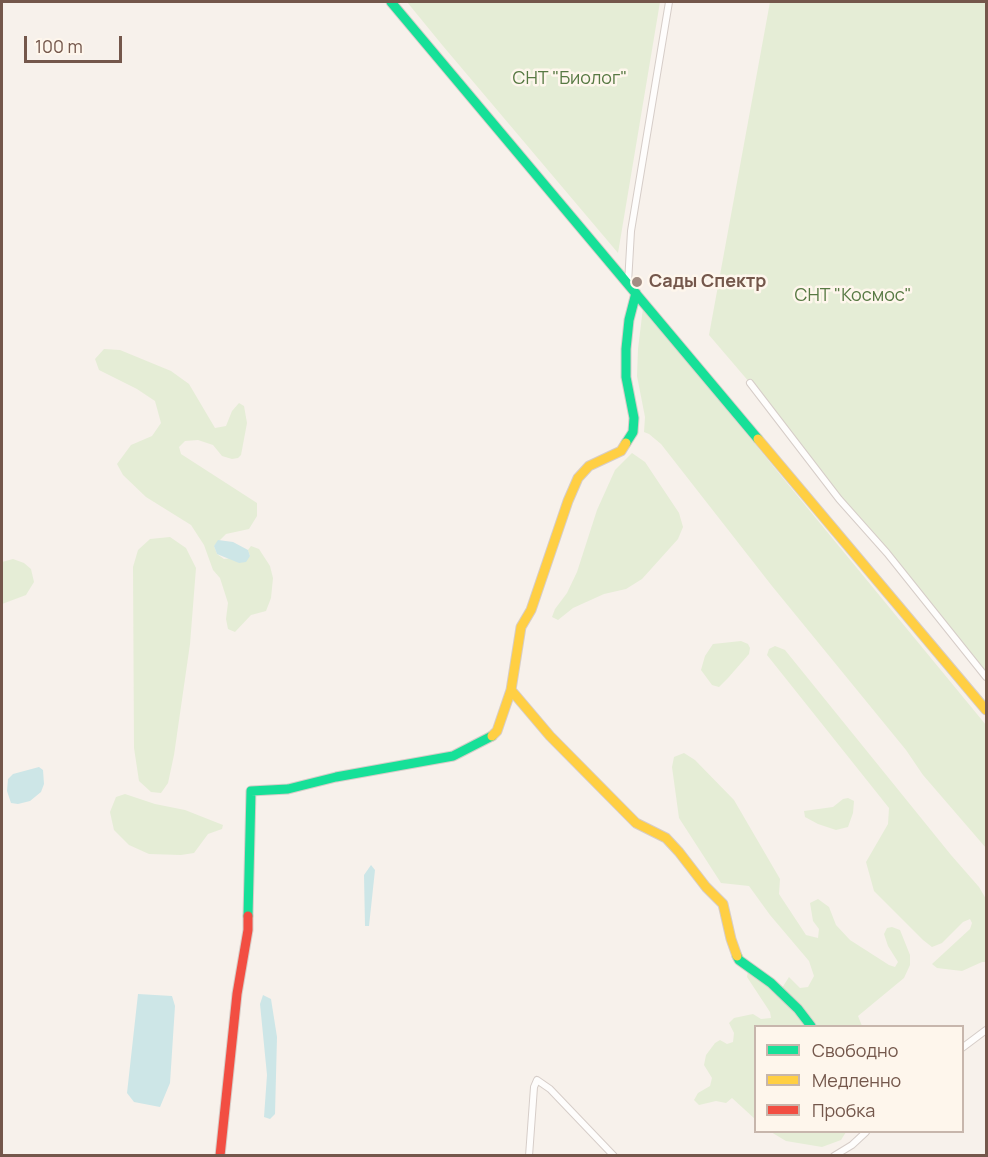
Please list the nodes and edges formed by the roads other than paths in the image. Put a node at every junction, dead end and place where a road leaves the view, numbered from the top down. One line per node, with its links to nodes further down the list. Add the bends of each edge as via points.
1 (391, 2): 3 (street)
2 (669, 2): 3 (street, via 631,231)
3 (628, 283): 4 (street)
4 (636, 293): 7 (street, via 626,349 633,432 621,451 589,466 567,501 531,610 521,627); 8 (street)
5 (750, 382): 6 (street, via 839,499)
6 (987, 677)
7 (511, 690): 9 (street, via 550,736 636,823 666,838 723,904 739,960 771,983); 13 (street, via 496,731 471,750 288,789 251,791 248,930 237,994)
8 (987, 710)
9 (810, 1025)
10 (987, 1030): 11 (street)
11 (964, 1047)
12 (864, 1133): 16 (street)
13 (220, 1155)
14 (529, 1155): 15 (street, via 537,1080)
15 (614, 1155)
16 (834, 1155)

